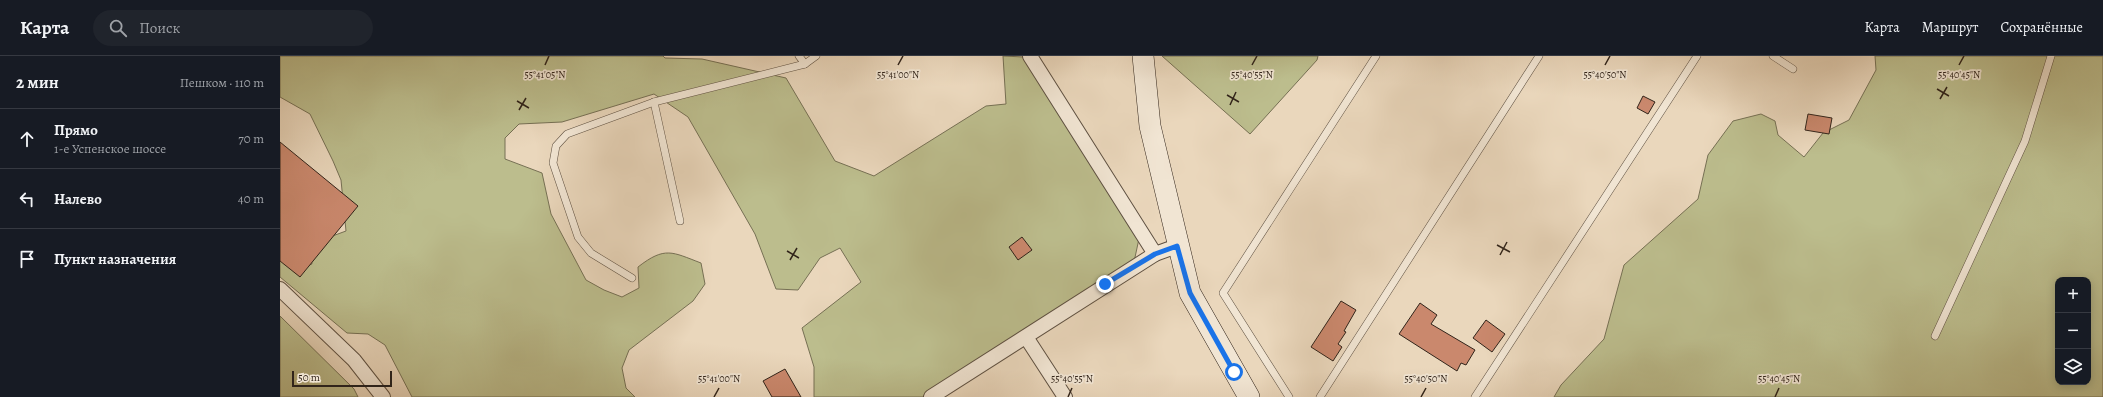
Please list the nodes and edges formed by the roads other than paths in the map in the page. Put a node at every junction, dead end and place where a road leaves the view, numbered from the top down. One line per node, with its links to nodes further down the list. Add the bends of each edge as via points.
1 (799, 56): 10 (lane)
2 (816, 56): 10 (lane)
3 (1030, 56): 15 (street)
4 (1143, 56): 14 (main road, via 1150,126)
5 (1376, 56): 24 (lane, via 1224,293)
6 (1539, 56): 25 (lane)
7 (1697, 56): 26 (lane)
8 (1773, 56): 11 (lane)
9 (2051, 56): 18 (lane, via 2026,141)
10 (804, 64): 12 (lane)
11 (1793, 69)
12 (654, 102): 13 (lane); 16 (lane, via 567,134 556,146 553,163 578,237 591,253)
13 (680, 221)
14 (1177, 246): 15 (street); 23 (main road, via 1190,293)
15 (1155, 254): 19 (street)
16 (632, 278)
17 (280, 289): 20 (street, via 354,360)
18 (1935, 336)
19 (1026, 337): 21 (street); 22 (street)
20 (383, 397)
21 (931, 397)
22 (1065, 397)
23 (1249, 397)
24 (1289, 397)
25 (1320, 397)
26 (1475, 397)

